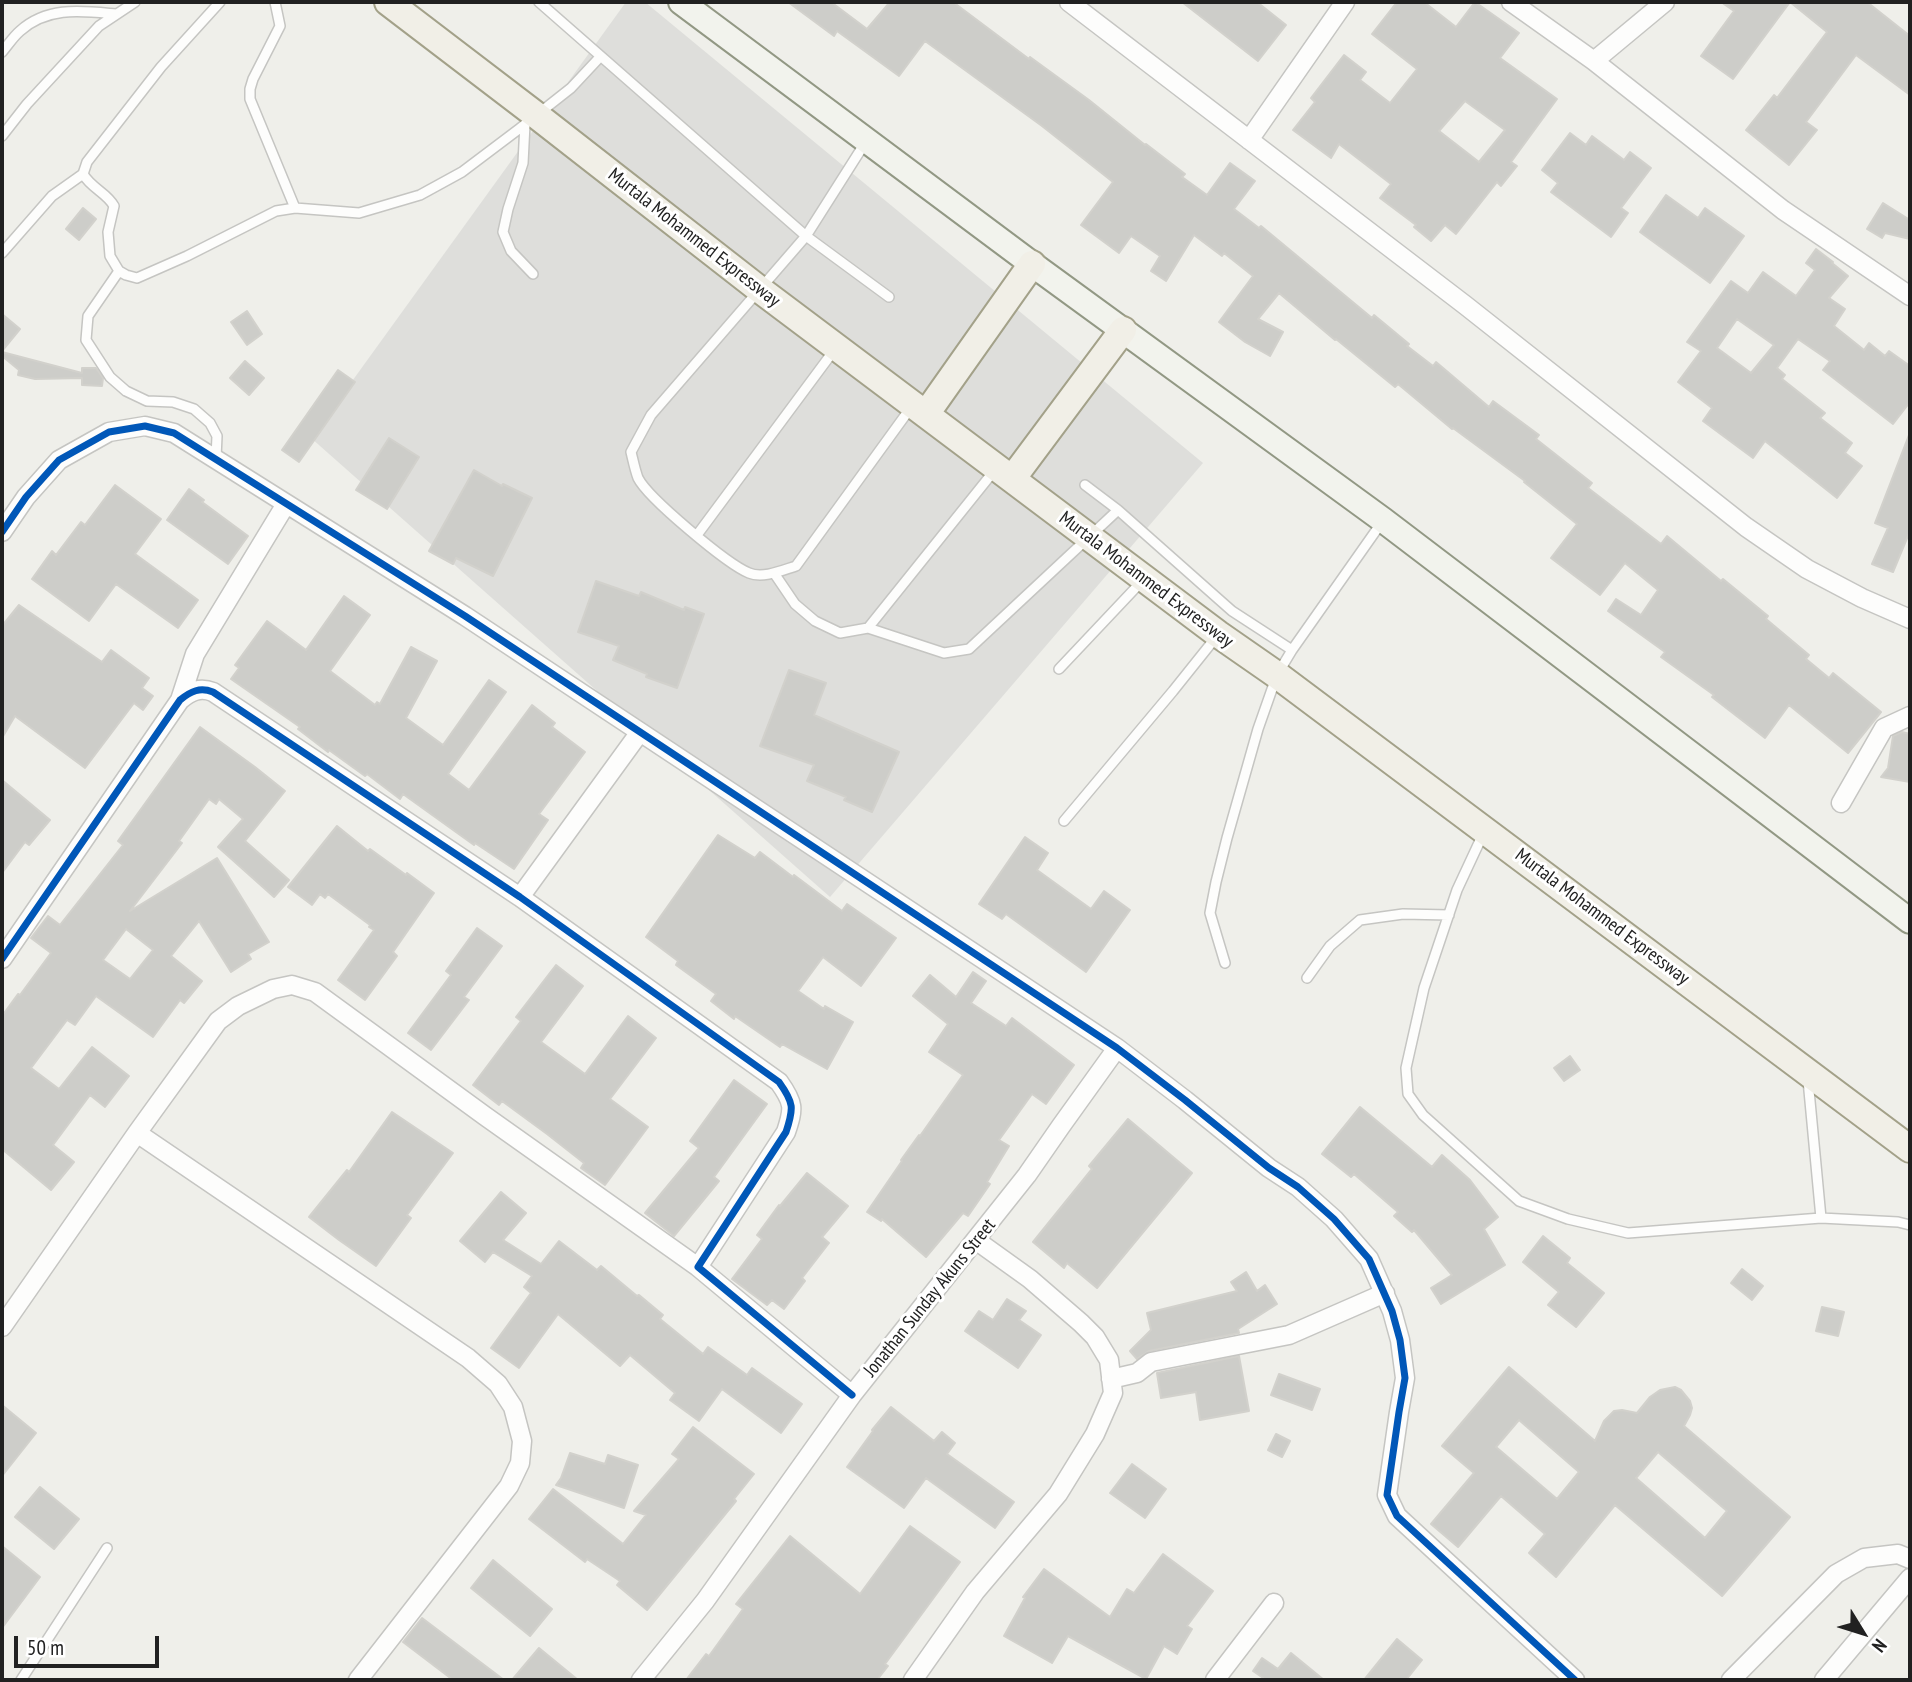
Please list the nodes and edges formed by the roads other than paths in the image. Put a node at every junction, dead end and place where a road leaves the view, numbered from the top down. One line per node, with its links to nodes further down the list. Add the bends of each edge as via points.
1 (135, 2): 11 (lane)
2 (220, 2): 19 (lane, via 117,121 86,162)
3 (275, 2): 20 (lane, via 280,26 253,79 250,99)
4 (388, 2): 15 (main road, Murtala Mohammed Expressway)
5 (539, 2): 13 (lane)
6 (681, 2): 17 (main road)
7 (1069, 2): 18 (street)
8 (1345, 2): 18 (street)
9 (1511, 2): 14 (street)
10 (1665, 2): 14 (street)
11 (116, 14): 12 (lane, via 46,14 20,30); 16 (lane, via 99,26)
12 (2, 52)
13 (600, 57): 15 (lane); 21 (lane)
14 (1594, 61): 27 (street, via 1783,210)
15 (531, 120): 20 (lane, via 462,172 420,195 359,213); 25 (lane, via 503,232 511,251); 26 (main road, Murtala Mohammed Expressway)
16 (2, 136)
17 (867, 140): 21 (lane); 23 (main road)
18 (1249, 140): 43 (street, via 1746,527 1807,569)
19 (83, 174): 22 (lane, via 52,196); 24 (lane, via 114,206 108,232 110,256)
20 (295, 208): 24 (lane, via 275,211 136,278)
21 (806, 236): 26 (lane); 28 (lane)
22 (2, 253)
23 (1032, 264): 29 (main road); 31 (main road)
24 (119, 271): 32 (lane, via 88,316 86,340 110,377 126,391 148,401 194,409 210,422 218,436)
25 (533, 274)
26 (759, 289): 30 (main road, Murtala Mohammed Expressway); 39 (lane, via 651,415 631,452 638,478 653,498)
27 (1910, 296)
28 (889, 297)
29 (1123, 330): 33 (main road); 37 (main road)
30 (836, 347): 31 (main road, Murtala Mohammed Expressway); 39 (lane)
31 (919, 410): 33 (main road, Murtala Mohammed Expressway); 41 (lane, via 796,566)
32 (216, 458): 35 (street); 38 (street, via 174,433 145,426 108,432 59,460)
33 (1004, 474): 40 (main road, Murtala Mohammed Expressway); 44 (lane)
34 (1085, 485): 36 (lane)
35 (286, 504): 49 (street, via 195,654); 51 (street)
36 (1118, 510): 40 (lane); 46 (lane, via 1232,611)
37 (1383, 520): 46 (lane); 57 (main road)
38 (2, 532)
39 (697, 535): 41 (lane, via 751,574)
40 (1089, 538): 42 (main road, Murtala Mohammed Expressway); 44 (lane, via 969,649 944,653)
41 (774, 573): 44 (lane, via 795,604 815,621 840,633)
42 (1144, 579): 45 (main road, Murtala Mohammed Expressway); 47 (lane)
43 (1910, 619)
44 (868, 628)
45 (1218, 634): 48 (main road, Murtala Mohammed Expressway); 53 (lane)
46 (1292, 650): 48 (lane)
47 (1059, 669)
48 (1277, 675): 54 (main road, Murtala Mohammed Expressway); 59 (lane, via 1227,838 1210,913)
49 (180, 700): 55 (street, via 205,688 213,692); 58 (street)
50 (1910, 716): 52 (street, via 1884,728)
51 (640, 732): 55 (street); 61 (street)
52 (1841, 803)
53 (1064, 821)
54 (1485, 830): 56 (lane); 62 (main road, Murtala Mohammed Expressway)
55 (520, 897): 68 (street, via 779,1082 790,1098 786,1132)
56 (1449, 915): 60 (lane, via 1402,914 1360,920 1330,946); 65 (lane, via 1424,988 1406,1068 1408,1094 1423,1115 1518,1201 1629,1233)
57 (1910, 921)
58 (2, 959)
59 (1225, 963)
60 (1307, 978)
61 (1117, 1048): 67 (street, Jonathan Sunday Akuns Street); 69 (street, via 1334,1219 1369,1259)
62 (1807, 1071): 64 (main road, Murtala Mohammed Expressway); 65 (lane)
63 (137, 1133): 68 (street, via 218,1021 238,1006 292,985 315,992); 70 (street); 78 (street, via 468,1358 498,1384 513,1407 522,1441 520,1464 509,1486)
64 (1910, 1149)
65 (1821, 1218): 66 (lane)
66 (1910, 1225)
67 (977, 1241): 71 (street, via 1082,1323 1109,1360); 72 (street, Jonathan Sunday Akuns Street)
68 (698, 1267): 72 (street)
69 (1385, 1293): 71 (street, via 1289,1335 1151,1362 1137,1373); 82 (street, via 1400,1340 1405,1378 1387,1495 1397,1516)
70 (2, 1327)
71 (1111, 1379): 80 (street, via 1113,1393 1095,1434 1058,1494 975,1592)
72 (852, 1395): 79 (street, Jonathan Sunday Akuns Street, via 705,1601)
73 (107, 1548): 77 (lane)
74 (1910, 1559): 83 (street, via 1898,1554 1864,1558 1836,1574)
75 (1910, 1578): 84 (street)
76 (1274, 1603): 81 (street)
77 (21, 1680)
78 (358, 1680)
79 (641, 1680)
80 (913, 1680)
81 (1214, 1680)
82 (1575, 1680)
83 (1731, 1680)
84 (1824, 1680)

